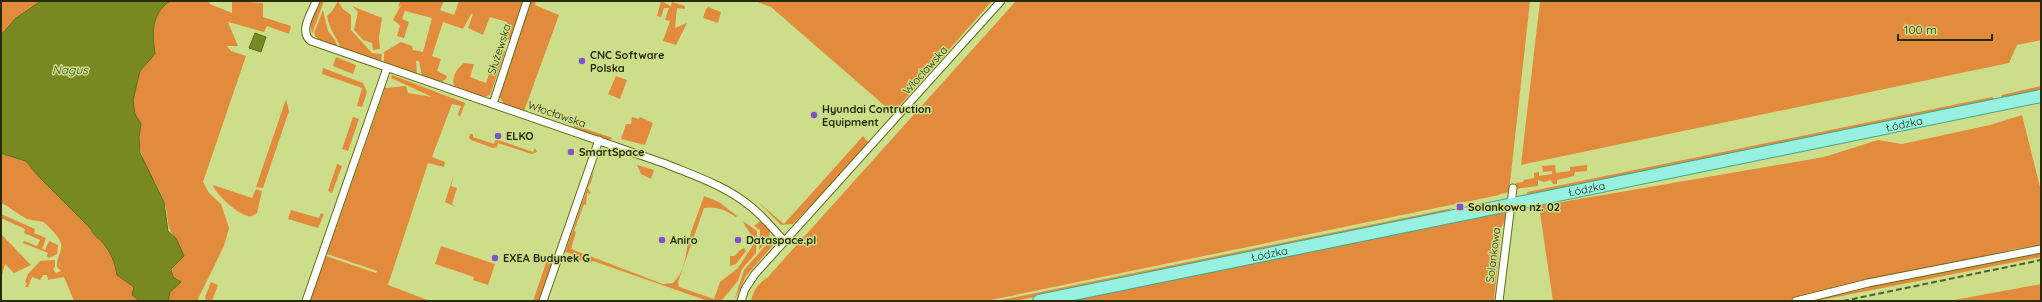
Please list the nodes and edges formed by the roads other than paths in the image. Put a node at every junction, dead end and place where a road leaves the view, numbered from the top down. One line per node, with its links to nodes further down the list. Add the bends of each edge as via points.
1 (316, 1): 4 (street, Włocławska, via 305,29 310,41)
2 (527, 1): 6 (street, Służewska)
3 (1001, 1): 10 (street, Włocławska)
4 (387, 68): 6 (street, Włocławska); 12 (street)
5 (2041, 96): 9 (main road, Łódzka)
6 (493, 104): 7 (street, Włocławska)
7 (599, 140): 10 (street, Włocławska, via 661,162 728,192 755,210); 13 (street)
8 (1513, 188): 9 (street, Solankowa)
9 (1511, 204): 15 (main road, Łódzka); 16 (street, Solankowa)
10 (785, 242): 14 (street, Włocławska, via 751,280)
11 (2041, 249): 17 (street, via 1868,283)
12 (306, 301)
13 (543, 301)
14 (741, 301)
15 (1039, 301)
16 (1499, 301)
17 (1796, 301)

